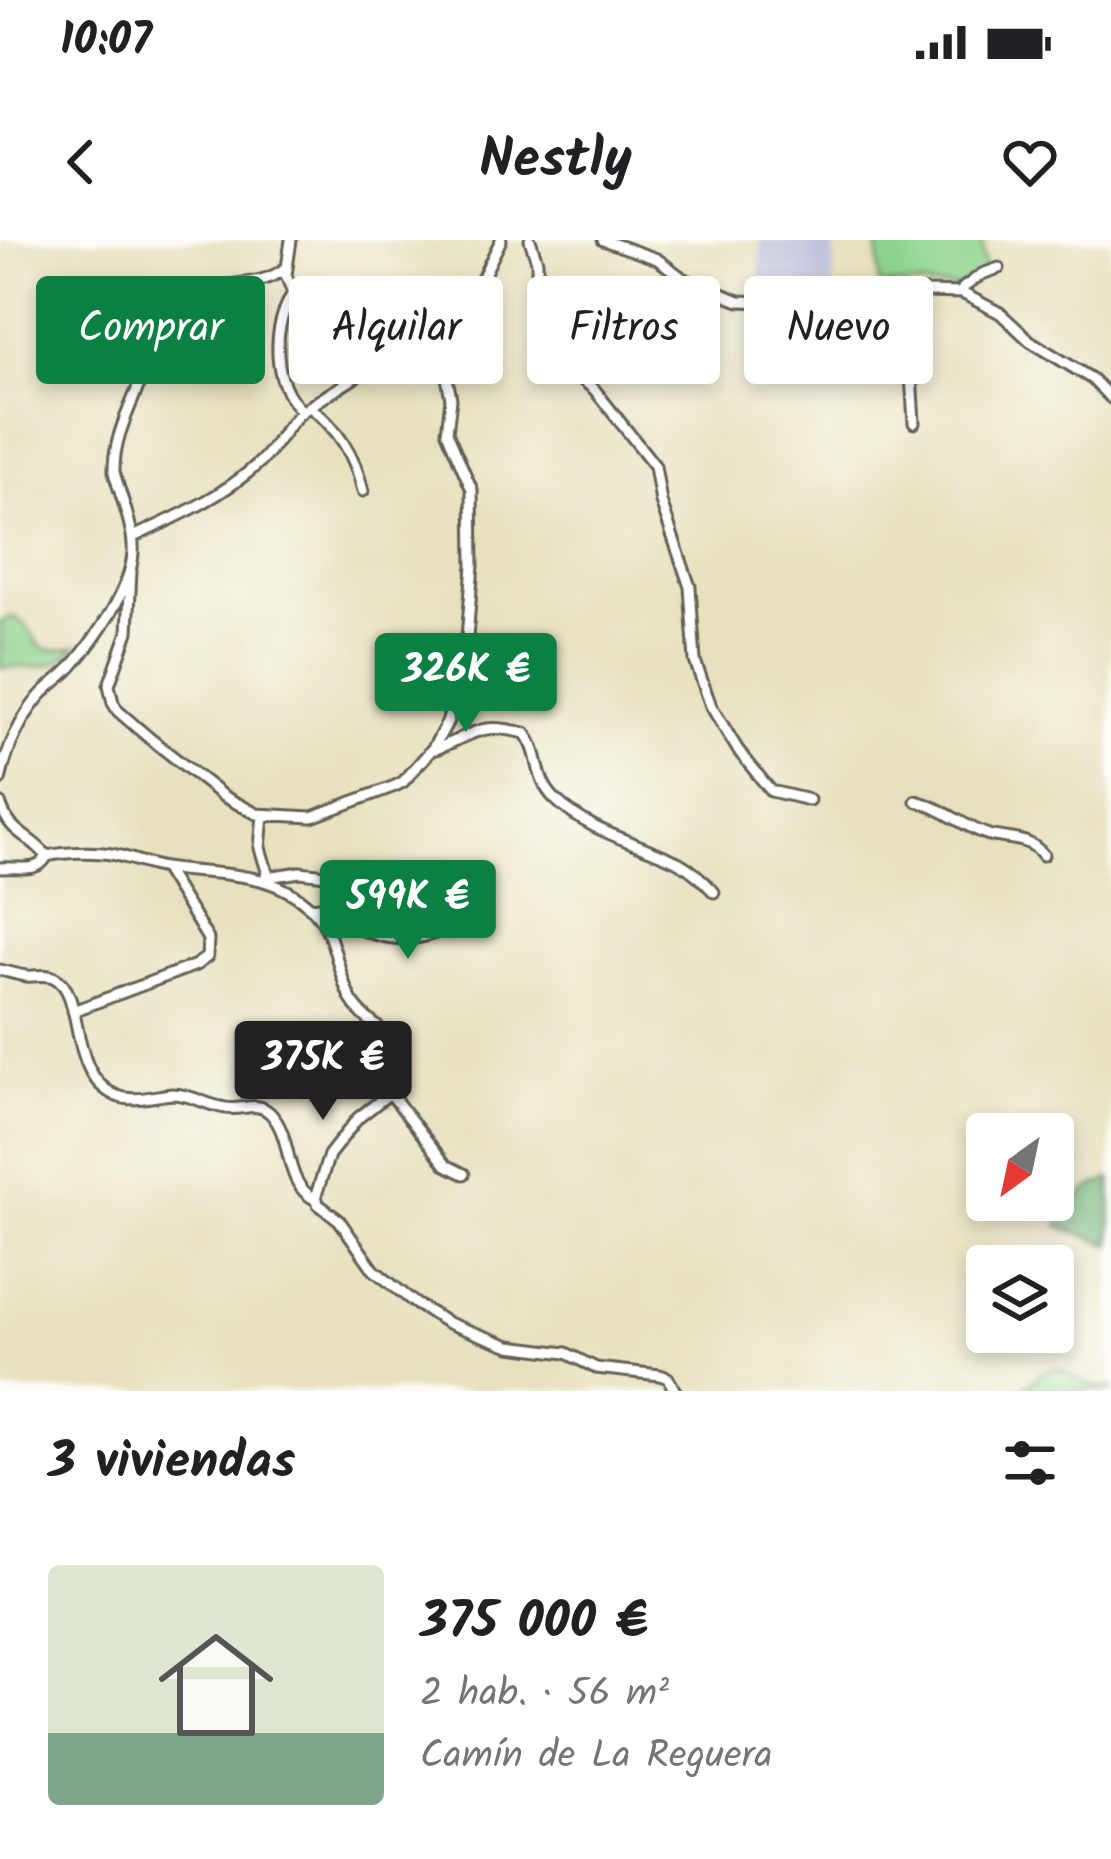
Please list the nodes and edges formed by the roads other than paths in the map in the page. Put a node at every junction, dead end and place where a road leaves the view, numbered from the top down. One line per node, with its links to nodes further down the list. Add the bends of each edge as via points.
1 (291, 240): 5 (street)
2 (501, 240): 7 (street)
3 (530, 240): 24 (street, via 541,340 655,466 690,586 695,661 711,706 771,791)
4 (603, 240): 12 (street)
5 (287, 267): 8 (street); 20 (street, via 262,281 205,291 177,310 156,339 114,461)
6 (999, 268): 10 (street)
7 (483, 276)
8 (289, 286)
9 (933, 292): 10 (street)
10 (962, 293): 16 (street)
11 (289, 300): 17 (street, via 278,363 289,396)
12 (744, 301)
13 (341, 384): 17 (street)
14 (448, 384): 22 (street, via 447,433 472,490 474,547 466,650)
15 (912, 384): 18 (street)
16 (1111, 398)
17 (306, 409): 19 (street, via 338,434); 20 (street, via 253,469)
18 (914, 423)
19 (363, 491)
20 (133, 537): 21 (street)
21 (130, 571): 23 (street, via 86,648 22,722); 27 (street, via 128,632 109,685 112,703 212,788)
22 (433, 748): 27 (street, via 394,786 313,817); 35 (street, via 482,728 525,733 541,782 563,806 678,862)
23 (0, 780)
24 (808, 800)
25 (916, 801): 28 (street, via 986,834 1027,842)
26 (0, 803): 29 (street, via 8,823)
27 (263, 815): 33 (street)
28 (1042, 855)
29 (46, 856): 30 (street, via 34,867); 31 (street, via 112,854)
30 (0, 868)
31 (164, 868): 33 (street); 38 (street, via 208,939 207,957)
32 (326, 874): 33 (street)
33 (266, 879): 36 (street)
34 (456, 892): 36 (street, via 436,933 402,940)
35 (714, 892)
36 (310, 908): 39 (street, via 332,940 353,1005 402,1053)
37 (0, 970): 38 (street, via 57,979)
38 (73, 1011): 41 (street, via 85,1059 111,1093 263,1108 274,1117 297,1186)
39 (390, 1094): 40 (street, via 446,1166); 41 (street, via 340,1137)
40 (464, 1174)
41 (316, 1200): 42 (street, via 374,1270 448,1323 596,1368 668,1378)
42 (675, 1391)

